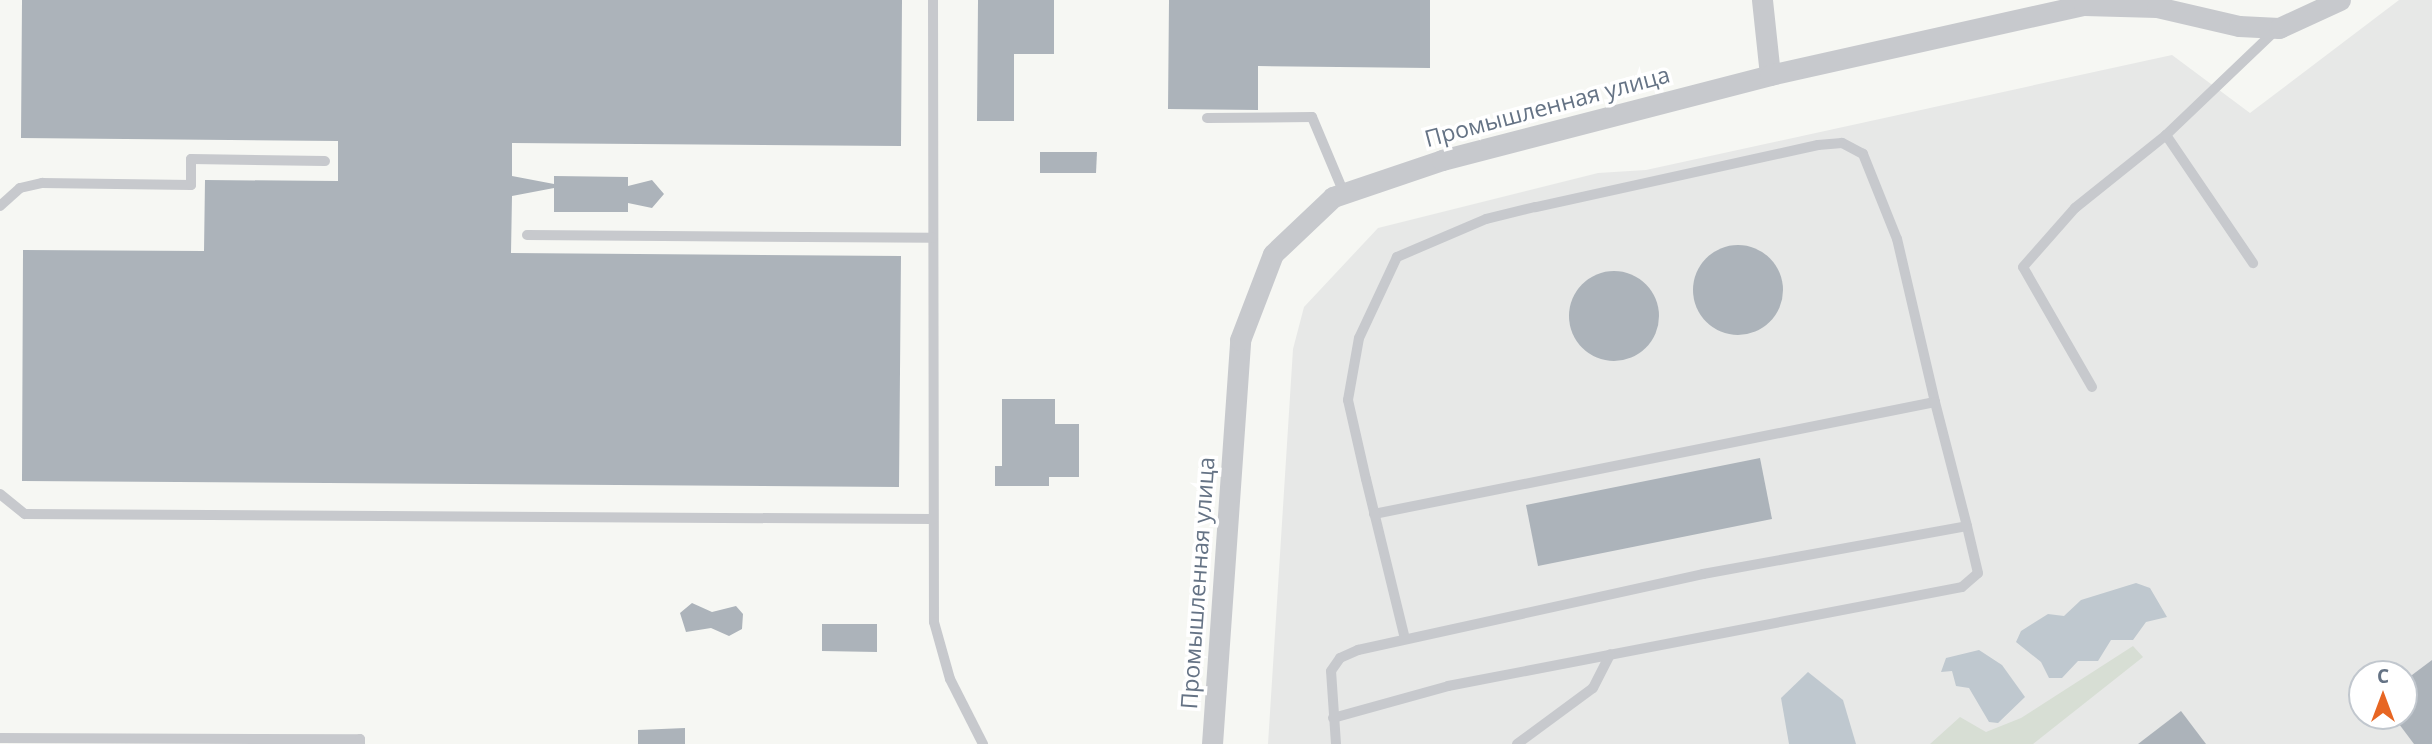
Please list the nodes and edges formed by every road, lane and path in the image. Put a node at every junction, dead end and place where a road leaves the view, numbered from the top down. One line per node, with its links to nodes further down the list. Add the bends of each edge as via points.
1 (933, 0): 12 (lane)
2 (1762, 0): 5 (street)
3 (2340, 0): 4 (street, Промышленная улица)
4 (2280, 27): 5 (street, Промышленная улица, via 2239,26 2157,7 2084,5); 7 (lane)
5 (1770, 75): 9 (street, Промышленная улица, via 1442,160)
6 (1207, 118): 9 (lane, via 1312,117)
7 (2165, 135): 13 (lane); 14 (lane, via 2075,208 2023,267)
8 (324, 161): 10 (lane, via 191,159 191,185 42,183 20,187)
9 (1344, 193): 26 (street, Промышленная улица, via 1273,254 1240,340)
10 (0, 206)
11 (527, 235): 12 (lane)
12 (933, 238): 18 (lane)
13 (2253, 263)
14 (2092, 387)
15 (1936, 402): 17 (lane); 17 (lane, via 1875,173 1863,154 1842,144 1818,145 1507,213 1397,257 1378,286 1348,374 1348,400); 19 (lane)
16 (0, 494): 18 (lane, via 25,514)
17 (1374, 514): 20 (lane)
18 (933, 519): 25 (lane, via 934,622 950,679)
19 (1967, 526): 20 (lane); 21 (lane, via 1978,573 1962,587)
20 (1404, 635): 22 (lane, via 1340,658 1328,687)
21 (1610, 654): 22 (lane, via 1448,686); 28 (lane, via 1593,688)
22 (1333, 718): 27 (lane)
23 (0, 738): 24 (lane, via 360,739)
24 (360, 744)
25 (983, 744)
26 (1212, 744)
27 (1336, 744)
28 (1517, 744)

